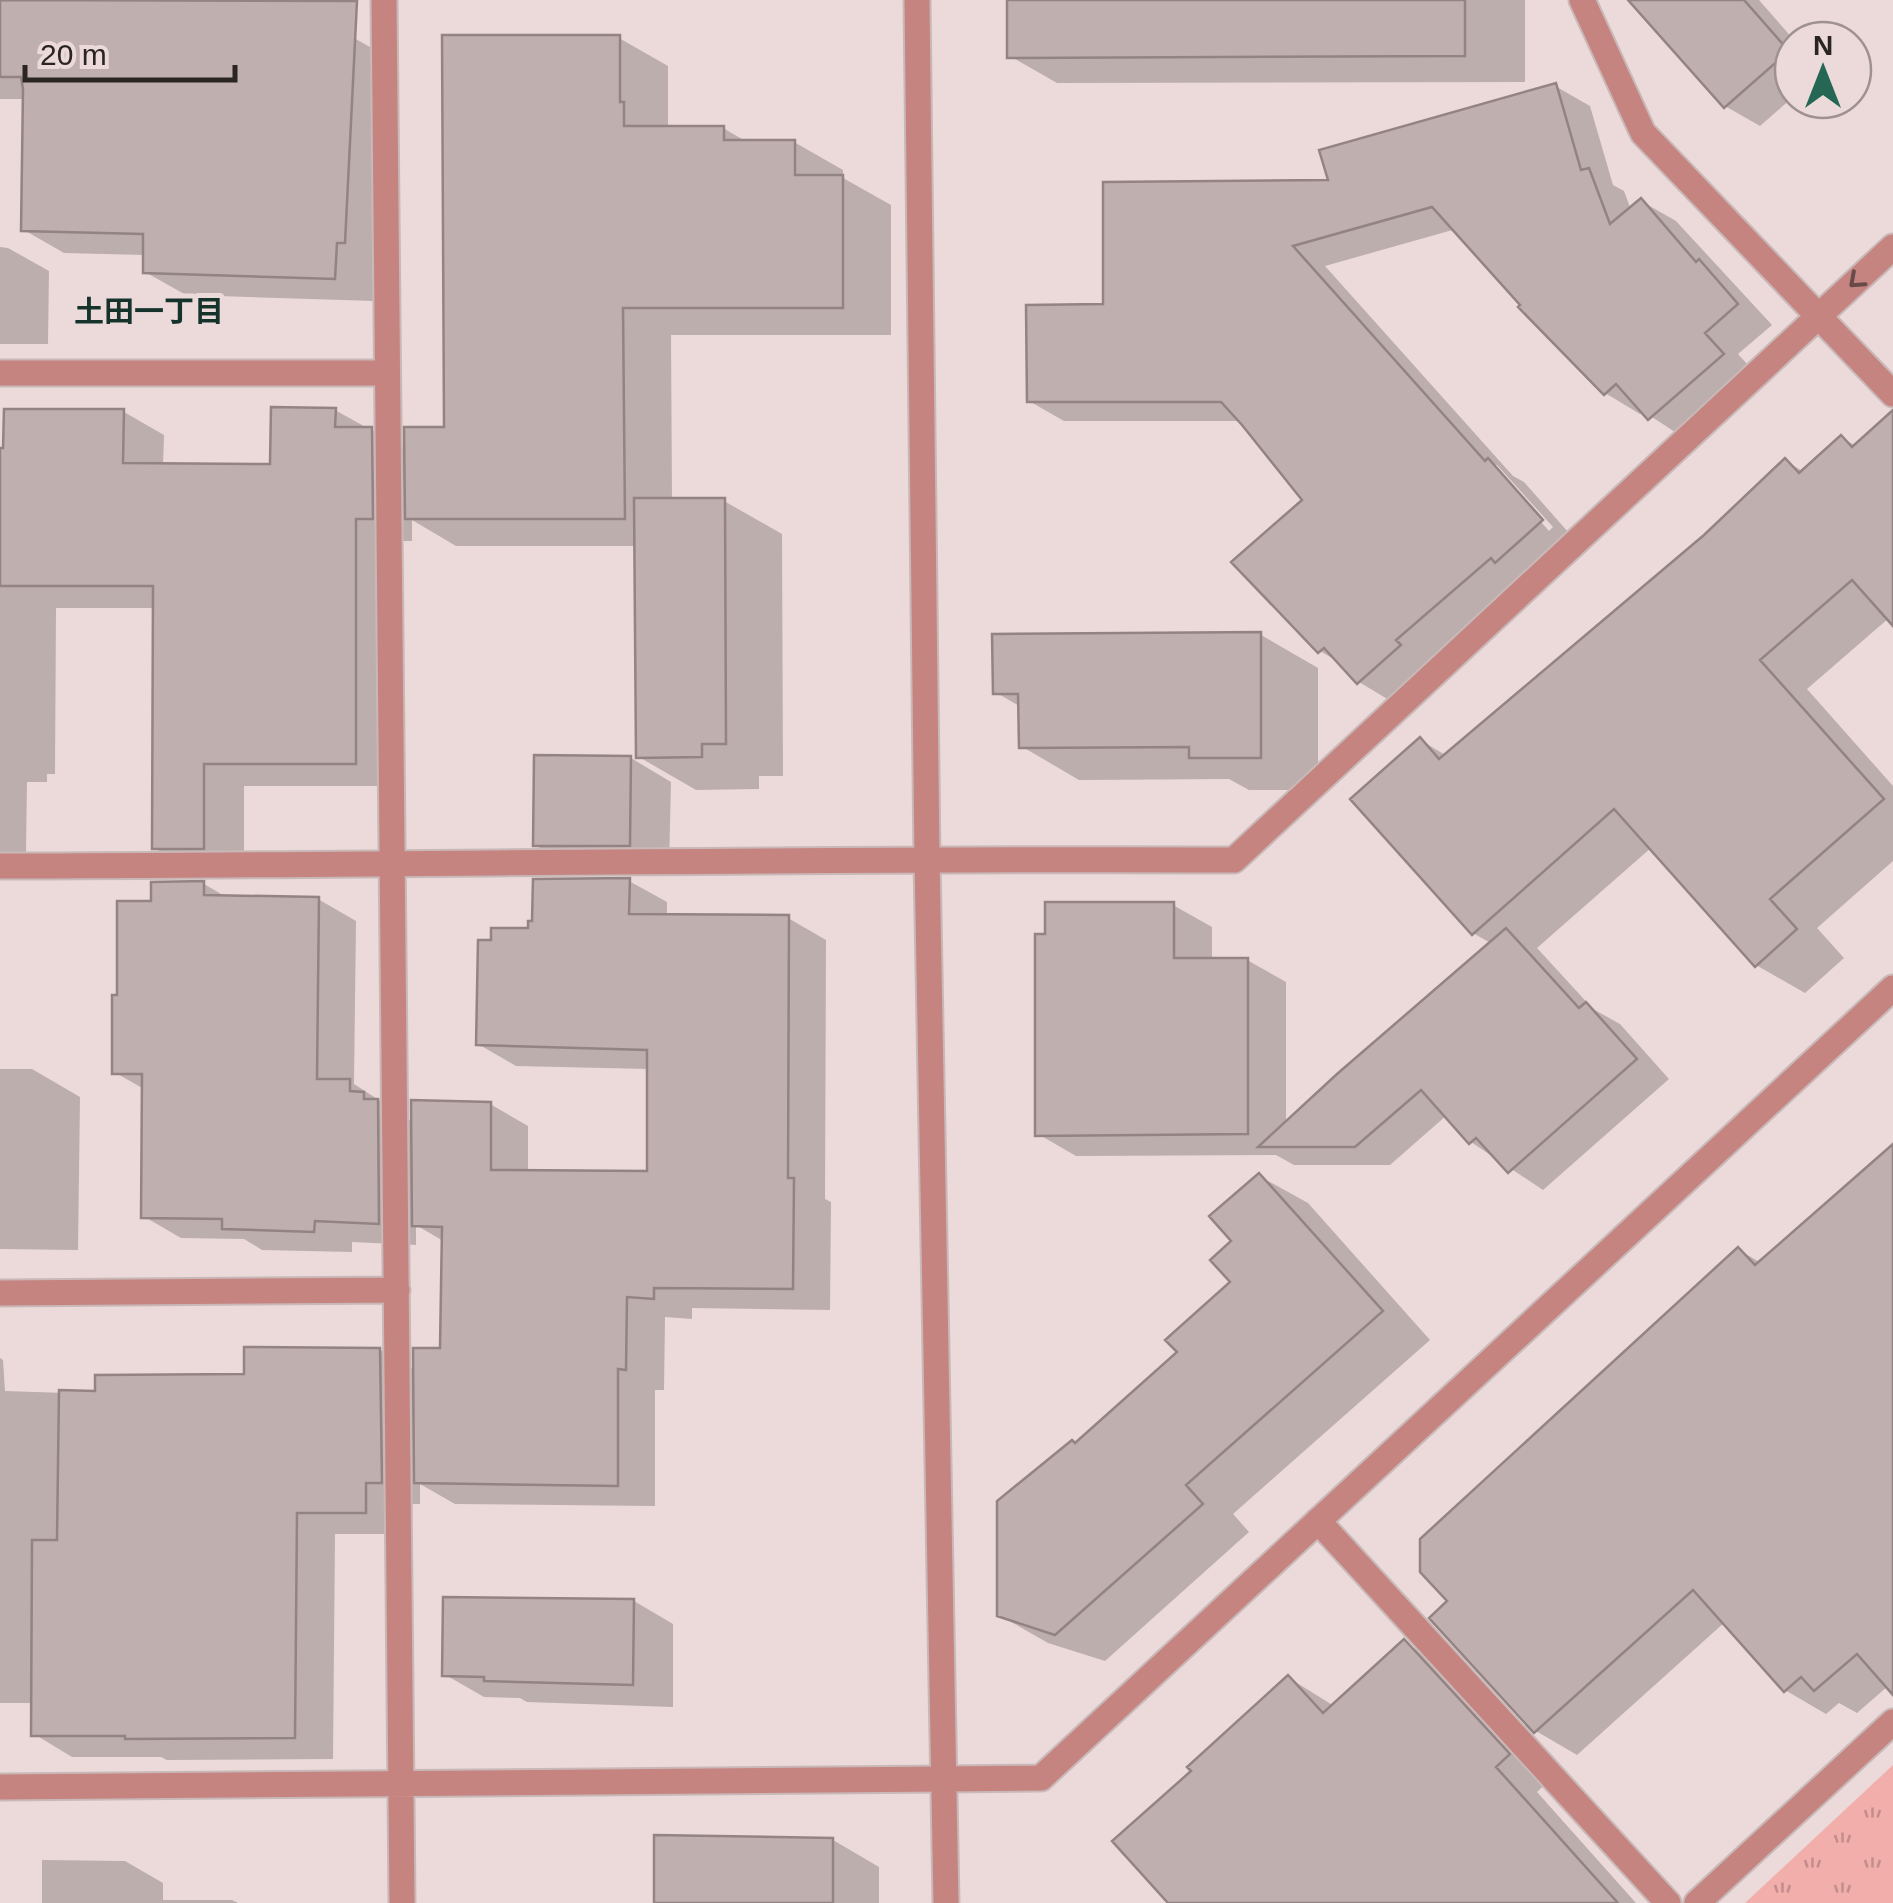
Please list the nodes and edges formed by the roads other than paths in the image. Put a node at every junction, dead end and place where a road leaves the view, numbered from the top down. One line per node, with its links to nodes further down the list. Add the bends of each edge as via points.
1 (384, 0): 7 (street)
2 (918, 0): 9 (street)
3 (1582, 0): 5 (street, via 1643,132)
4 (1893, 247): 5 (street, one-way to 5)
5 (1818, 315): 8 (street); 9 (street, via 1234,860)
6 (0, 373): 7 (street)
7 (387, 373): 11 (street)
8 (1893, 394)
9 (926, 859): 11 (street); 17 (street)
10 (0, 866): 11 (street)
11 (392, 866): 13 (street)
12 (1893, 988): 15 (street)
13 (397, 1290): 14 (street); 18 (street)
14 (0, 1292)
15 (1318, 1521): 17 (street, via 1041,1778); 22 (street)
16 (1893, 1722): 23 (street)
17 (946, 1779): 18 (street); 21 (street)
18 (402, 1786): 19 (street); 20 (street)
19 (0, 1787)
20 (402, 1903)
21 (946, 1903)
22 (1668, 1903)
23 (1697, 1903)

